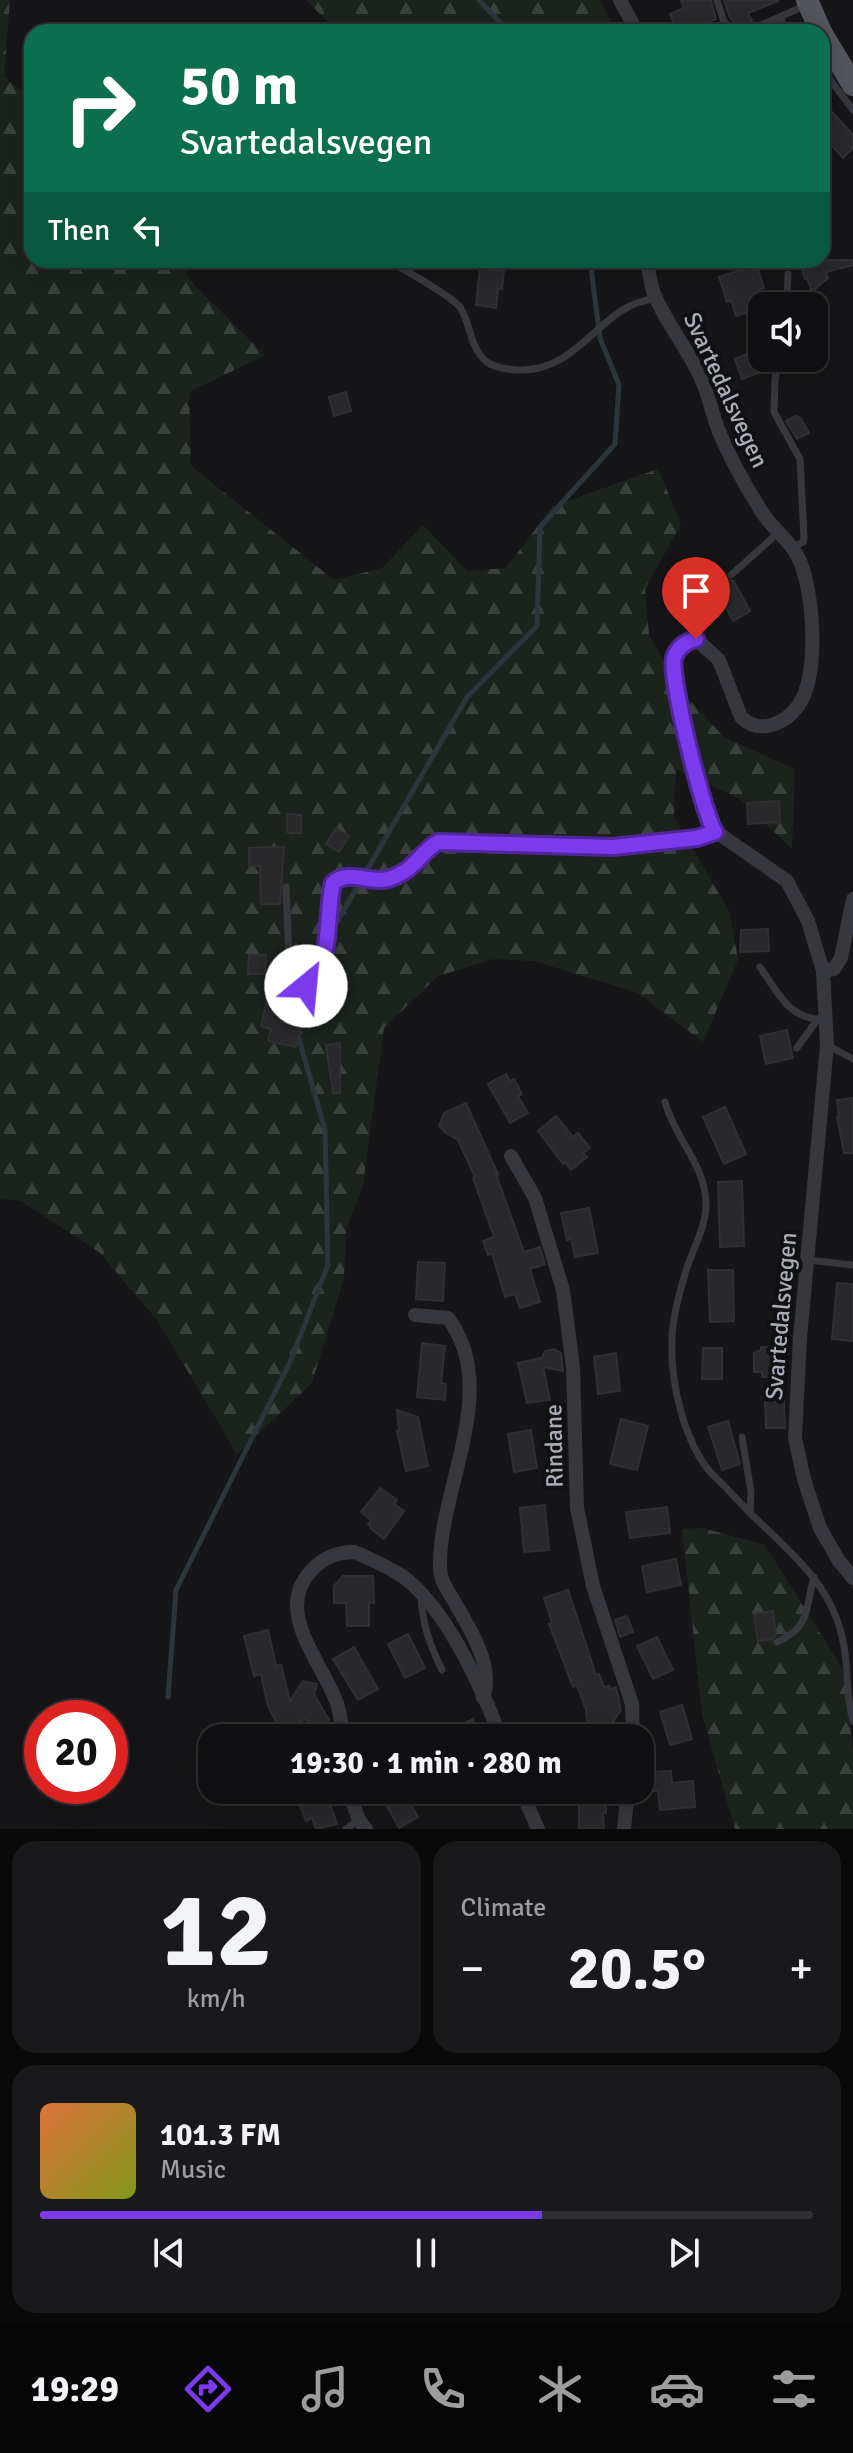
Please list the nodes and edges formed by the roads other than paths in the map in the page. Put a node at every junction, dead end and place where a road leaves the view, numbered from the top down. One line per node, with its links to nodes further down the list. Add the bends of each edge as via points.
1 (620, 0): 5 (street)
2 (717, 0): 6 (lane)
3 (808, 2): 4 (lane); 9 (main road)
4 (780, 17): 7 (lane); 8 (lane)
5 (633, 24)
6 (726, 24)
7 (764, 24)
8 (783, 24)
9 (817, 24)
10 (830, 48): 12 (main road)
11 (830, 80): 13 (lane)
12 (853, 85)
13 (853, 110)
14 (399, 268): 18 (lane, via 460,307 481,356 505,369 540,369 570,355 631,304)
15 (649, 268): 18 (street, Svartedalsvegen)
16 (788, 274): 17 (lane)
17 (787, 292)
18 (657, 298): 20 (street, Svartedalsvegen, via 701,377 735,466)
19 (777, 372): 21 (lane, Svartedalsvegen, via 774,412 800,459 803,542)
20 (779, 532): 21 (street, Svartedalsvegen); 22 (lane)
21 (791, 547): 23 (street, Svartedalsvegen, via 806,583 812,629 806,689 794,711 774,726 746,722 711,651 690,640 674,658 677,699)
22 (731, 575)
23 (715, 832): 24 (lane, via 613,847 438,842 408,870 387,880 343,876 333,883 317,975 306,986 290,979); 27 (street, Svartedalsvegen, via 787,881 808,921)
24 (286, 887)
25 (853, 899): 27 (street, via 839,963)
26 (760, 967): 28 (lane, via 786,1005 803,1018)
27 (823, 971): 28 (street, Svartedalsvegen)
28 (822, 1019): 29 (street, Svartedalsvegen); 30 (lane)
29 (827, 1045): 31 (lane); 34 (street, Svartedalsvegen)
30 (797, 1048)
31 (853, 1059)
32 (665, 1102): 38 (lane, via 701,1172 706,1207 672,1339 681,1408 703,1464)
33 (511, 1156): 48 (street, Rindane, via 535,1198 563,1290 573,1367 577,1508 593,1586 632,1704)
34 (808, 1260): 35 (lane); 40 (street, Svartedalsvegen, via 795,1438 820,1528)
35 (853, 1265)
36 (415, 1315): 44 (street, via 448,1318 466,1350 466,1433 449,1497 439,1571 480,1654)
37 (742, 1437): 38 (lane)
38 (750, 1513): 39 (lane)
39 (814, 1577): 42 (lane, via 805,1618 794,1634); 45 (lane, via 843,1640)
40 (853, 1578)
41 (421, 1593): 43 (lane, via 428,1643); 44 (street, via 461,1652); 46 (street, via 404,1577 355,1552 321,1561 305,1577 296,1598 297,1613 335,1699)
42 (777, 1642)
43 (442, 1670)
44 (483, 1699): 47 (street)
45 (853, 1721)
46 (340, 1724)
47 (495, 1724)
48 (633, 1724)
49 (354, 1804): 52 (street)
50 (527, 1804): 54 (street)
51 (627, 1804): 55 (street)
52 (362, 1824): 53 (lane)
53 (346, 1829)
54 (538, 1829)
55 (624, 1829)

